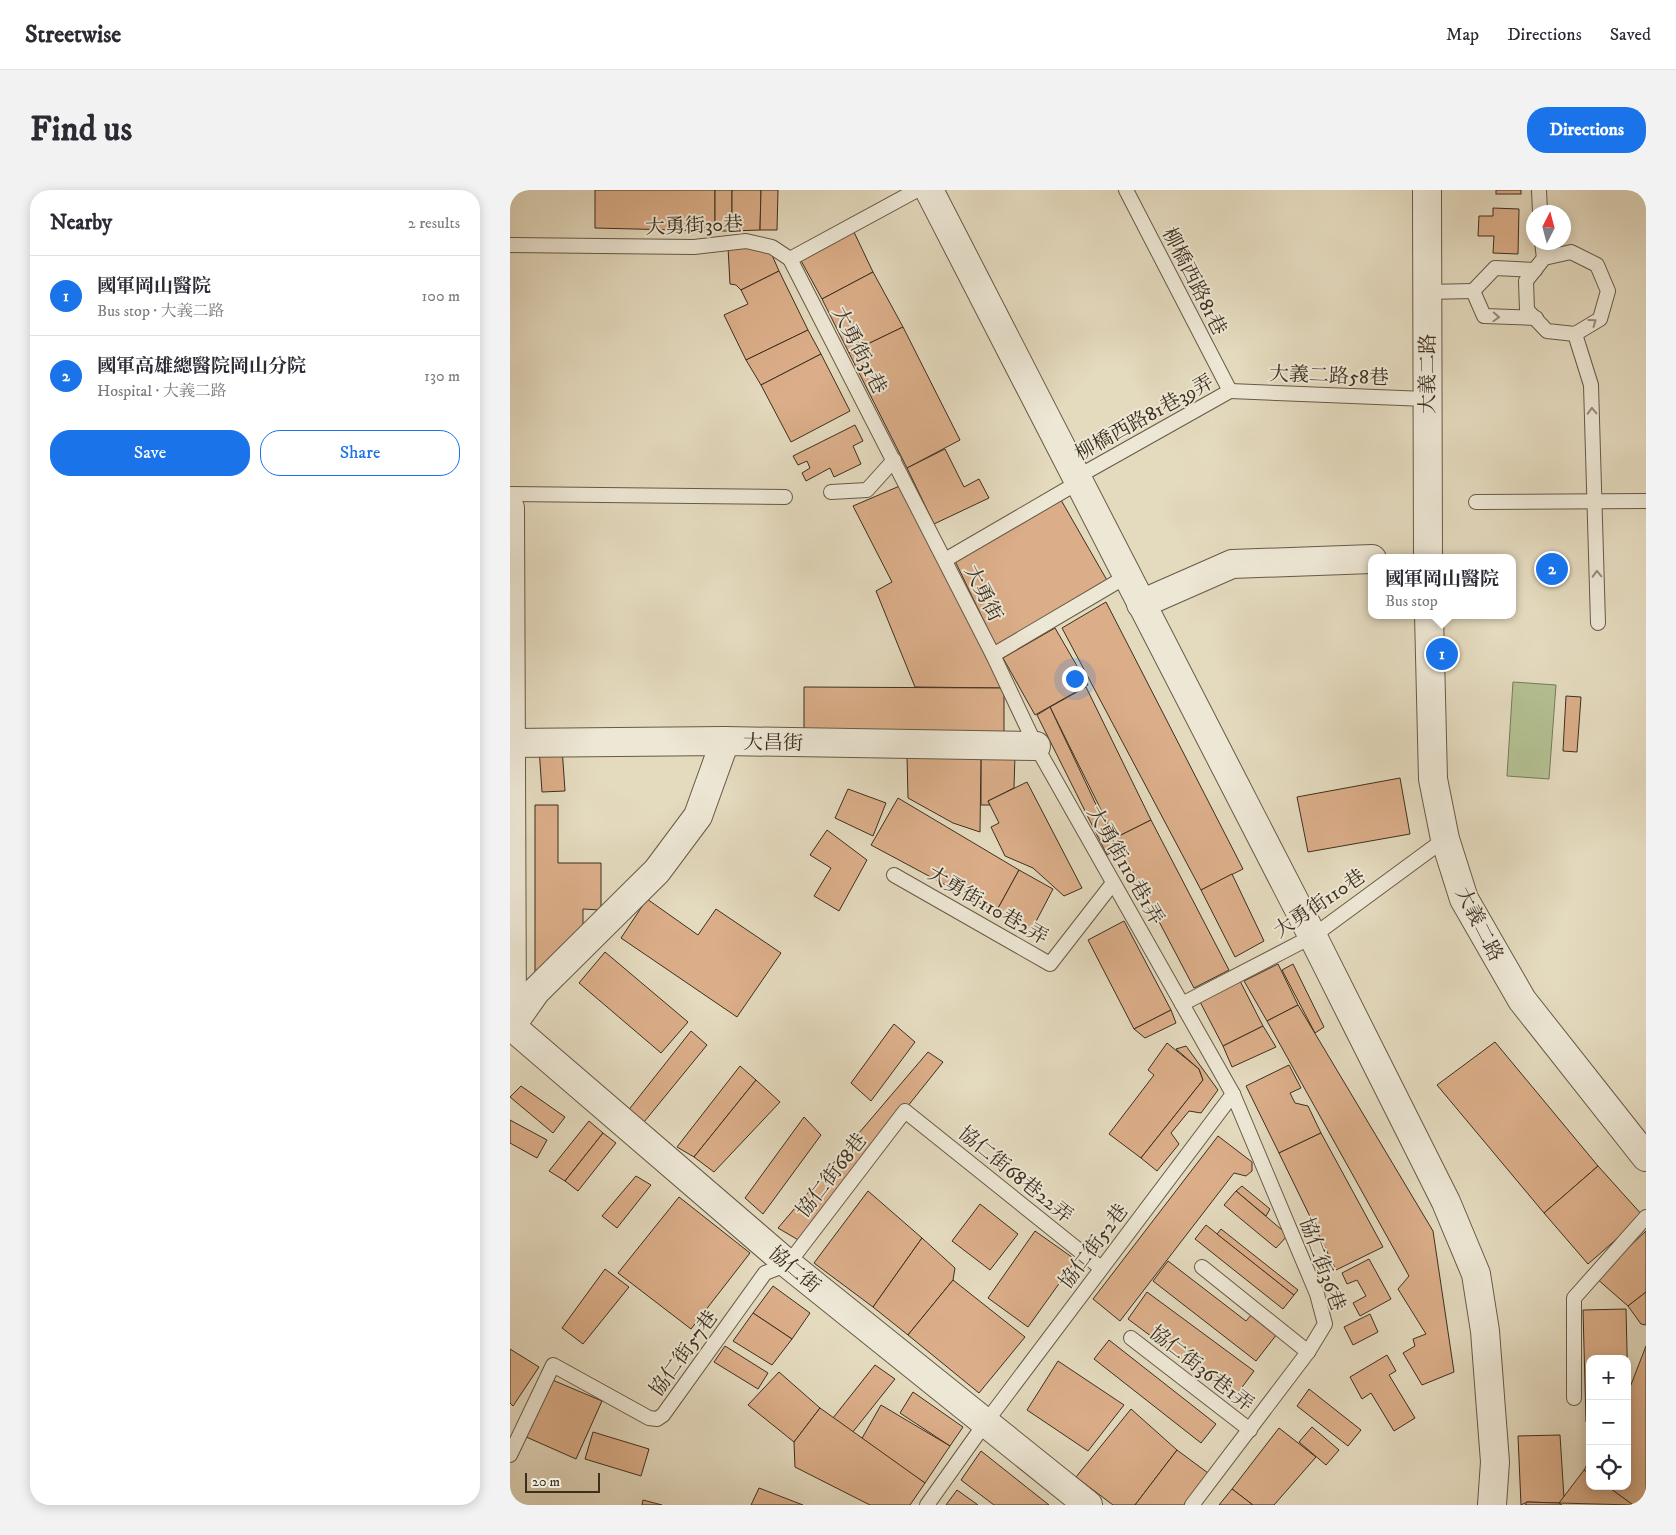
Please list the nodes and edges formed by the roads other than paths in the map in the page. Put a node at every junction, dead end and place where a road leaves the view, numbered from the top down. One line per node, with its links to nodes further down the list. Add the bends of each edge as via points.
1 (917, 190): 9 (lane)
2 (930, 190): 19 (street)
3 (1126, 190): 16 (lane, 柳橋西路81巷)
4 (1427, 190): 12 (street, 大義二路)
5 (1539, 190): 6 (lane)
6 (1540, 205)
7 (510, 245): 9 (lane, 大勇街30巷, via 694,247 746,241 772,247)
8 (1543, 250): 10 (lane)
9 (790, 258): 18 (lane, 大勇街31巷)
10 (1544, 258): 11 (lane); 15 (lane, one-way to 10, via 1600,318 1608,291 1597,265 1571,252)
11 (1534, 270): 13 (lane, via 1495,268); 14 (lane, via 1526,281 1527,310)
12 (1427, 292): 13 (lane); 17 (street, 大義二路)
13 (1473, 292): 14 (lane, one-way to 14, via 1484,316)
14 (1536, 318): 15 (lane, via 1547,330)
15 (1576, 334): 25 (lane, one-way to 15, via 1592,384)
16 (1230, 391): 17 (lane, 大義二路58巷); 19 (lane, 柳橋西路81巷39弄)
17 (1426, 399): 27 (street, 大義二路)
18 (894, 460): 20 (lane, via 867,490); 29 (lane, 大勇街)
19 (1078, 480): 29 (lane, 柳橋西路81巷39弄); 30 (street)
20 (830, 492)
21 (510, 494): 22 (lane)
22 (785, 498)
23 (1646, 501): 25 (lane)
24 (1476, 502): 25 (lane)
25 (1596, 502): 33 (lane, one-way to 25)
26 (510, 508): 36 (street)
27 (1428, 554)
28 (1368, 559): 31 (street, via 1232,564)
29 (945, 560): 34 (lane, 大勇街)
30 (1127, 576): 31 (street); 34 (lane)
31 (1141, 604): 41 (street)
32 (1429, 619): 38 (street, 大義二路, via 1433,779)
33 (1598, 622)
34 (993, 655): 37 (lane, 大勇街)
35 (725, 741): 36 (street, 大昌街); 37 (street, 大昌街); 43 (street, via 698,816 657,871 536,991)
36 (510, 743): 43 (street)
37 (1036, 746): 40 (lane, 大勇街110巷1弄)
38 (1444, 839): 41 (lane, 大勇街110巷); 46 (street, 大義二路, via 1464,899 1522,1000)
39 (894, 875): 40 (lane, 大勇街110巷2弄, via 1050,964)
40 (1113, 883): 42 (lane, 大勇街110巷1弄)
41 (1313, 936): 42 (lane, 大勇街110巷); 60 (street, via 1446,1202 1476,1274 1485,1331 1494,1453)
42 (1182, 1004): 44 (lane, 大勇街110巷1弄)
43 (511, 1025): 48 (street, 協仁街)
44 (1233, 1094): 50 (lane, 協仁街52巷); 52 (lane, 協仁街36巷, via 1316,1294 1325,1324)
45 (905, 1111): 48 (lane, 協仁街68巷); 50 (lane, 協仁街68巷22弄)
46 (1646, 1157)
47 (1646, 1217): 53 (lane, via 1574,1298)
48 (788, 1264): 54 (street, 協仁街); 56 (lane, 協仁街57巷, via 765,1273 663,1415 657,1419 649,1418 553,1365)
49 (1202, 1267): 52 (lane)
50 (1101, 1268): 54 (lane, 協仁街52巷)
51 (1131, 1338): 55 (lane, 協仁街36巷1弄)
52 (1308, 1352): 55 (lane, 協仁街36巷)
53 (1574, 1398)
54 (986, 1422): 57 (lane, 協仁街52巷); 58 (street, 協仁街)
55 (1250, 1430): 59 (lane, 協仁街36巷)
56 (510, 1455)
57 (927, 1505)
58 (1088, 1505)
59 (1192, 1505)
60 (1492, 1505)

